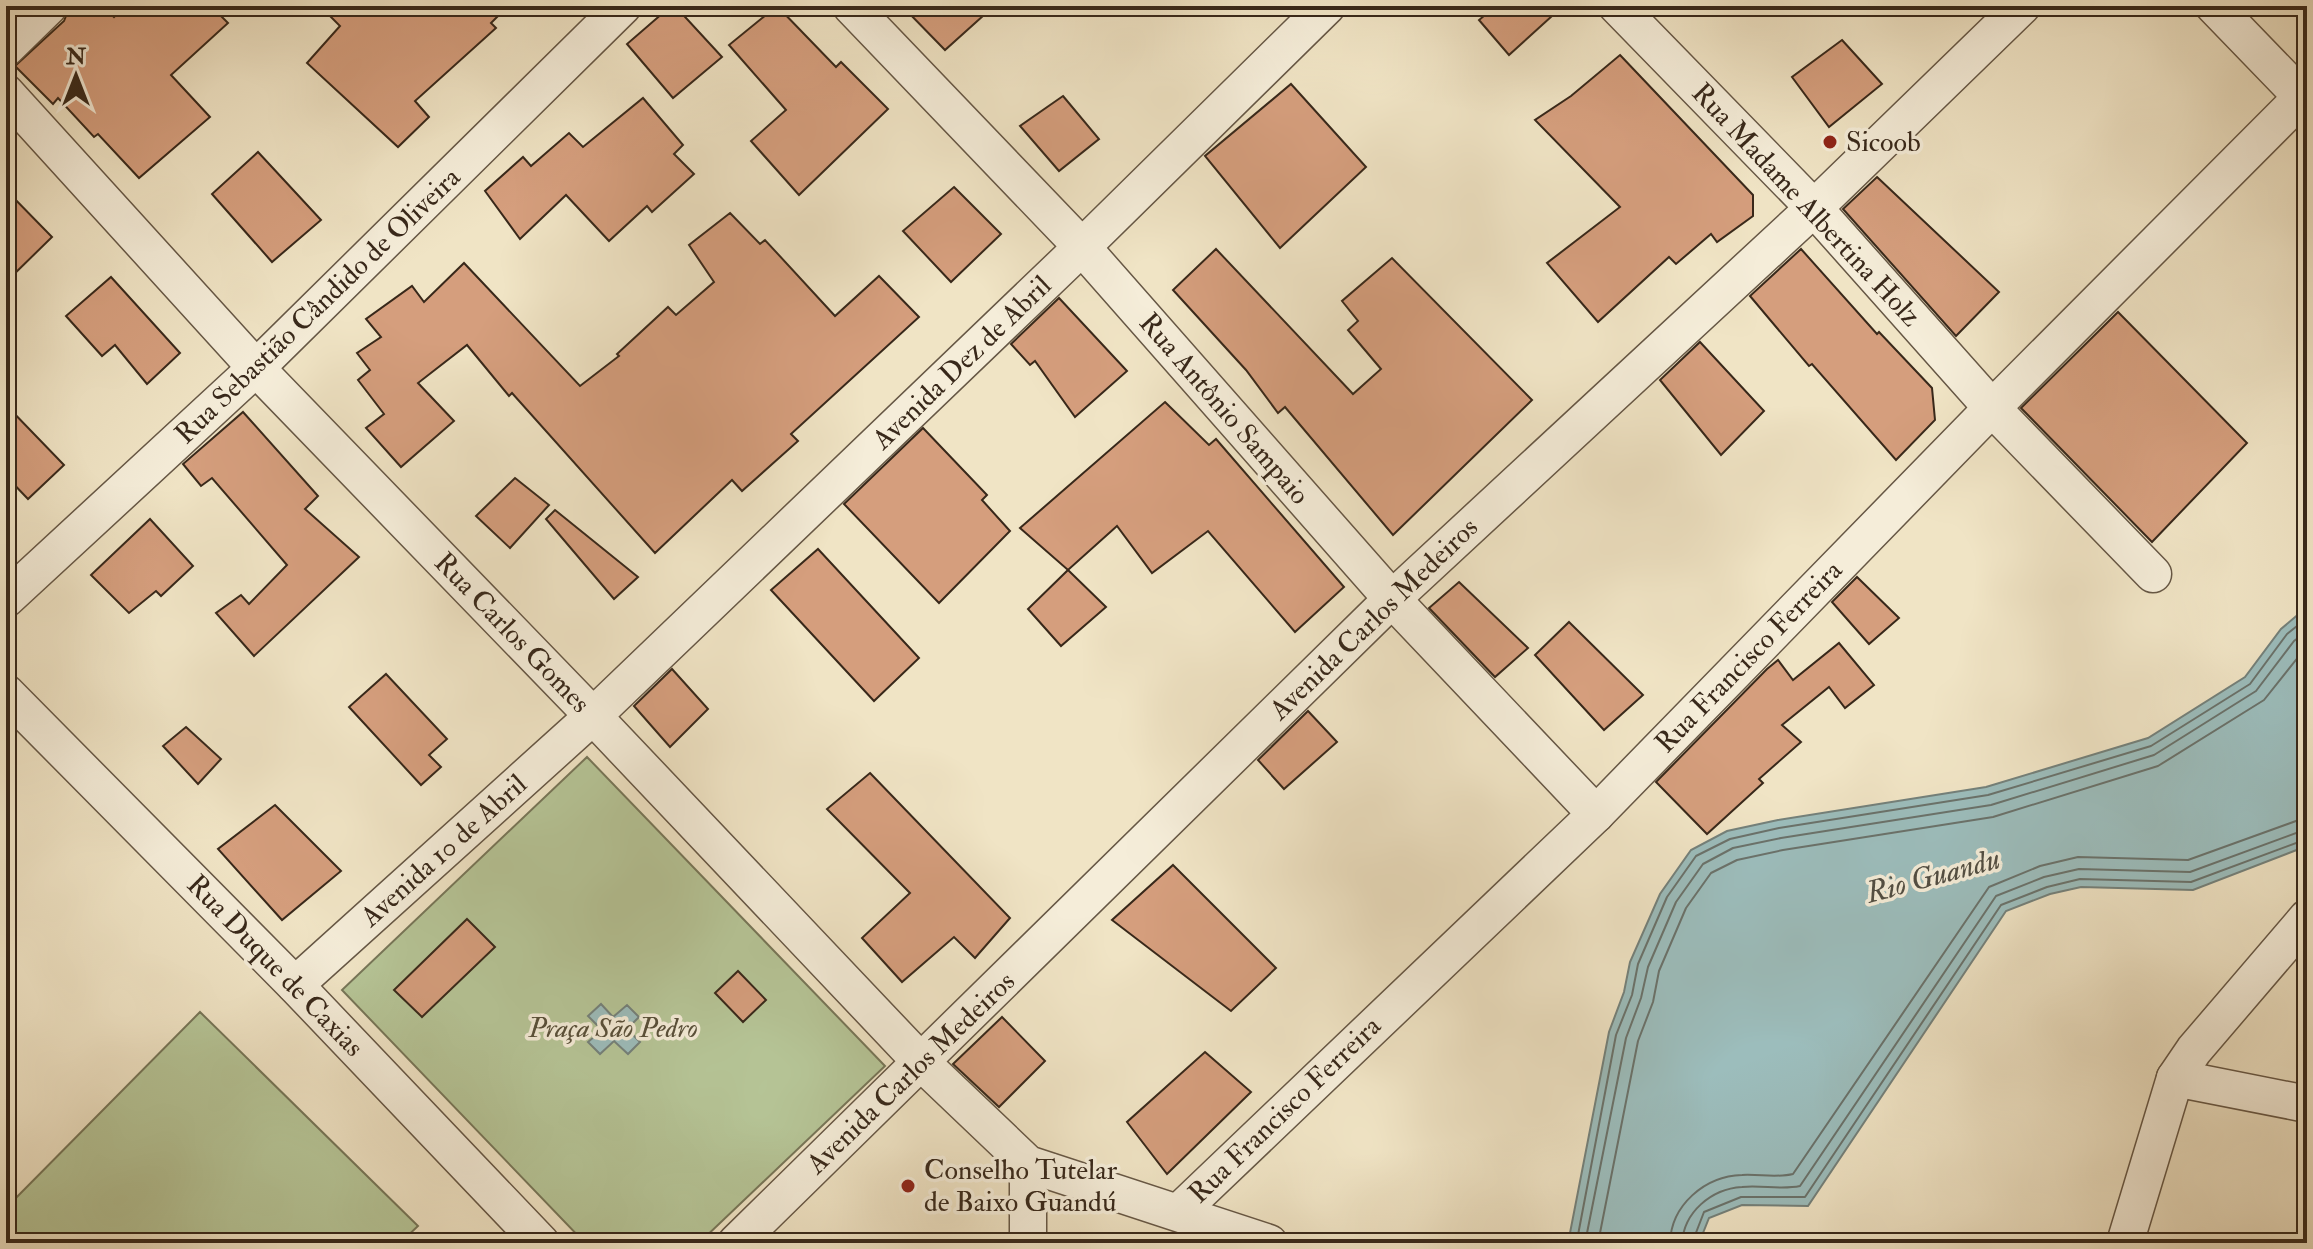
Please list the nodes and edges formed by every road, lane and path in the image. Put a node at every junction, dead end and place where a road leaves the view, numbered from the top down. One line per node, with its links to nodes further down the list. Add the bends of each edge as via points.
1 (49, 6): 8 (street)
2 (623, 6): 13 (street, Rua Sebastião Cândido de Oliveira)
3 (851, 6): 12 (street, Rua Antônio Sampaio)
4 (1327, 6): 12 (street, Avenida Dez de Abril)
5 (1617, 6): 11 (street, Rua Madame Albertina Holz)
6 (2022, 6): 11 (street, Avenida Carlos Medeiros)
7 (2214, 6): 10 (street)
8 (6, 48)
9 (6, 93): 13 (street, Rua Carlos Gomes)
10 (2304, 95): 14 (street, Rua Francisco Ferreira)
11 (1814, 208): 14 (street, Rua Madame Albertina Holz); 17 (street, Avenida Carlos Medeiros)
12 (1082, 247): 17 (street, Rua Antônio Sampaio); 19 (street, Avenida Dez de Abril)
13 (256, 368): 16 (street, Rua Sebastião Cândido de Oliveira); 19 (street, Rua Carlos Gomes)
14 (1992, 408): 15 (street, Rua Madame Albertina Holz); 20 (street, Rua Francisco Ferreira)
15 (2153, 574)
16 (6, 599)
17 (1392, 599): 20 (street, Rua Antônio Sampaio); 23 (street, Avenida Carlos Medeiros)
18 (6, 693): 22 (street, Rua Duque de Caxias)
19 (593, 716): 22 (street, Avenida 10 de Abril); 23 (street, Rua Carlos Gomes)
20 (1596, 814): 27 (street, Rua Francisco Ferreira)
21 (2307, 918): 24 (street)
22 (295, 985): 29 (street, Rua Duque de Caxias)
23 (922, 1063): 26 (street, Rua Carlos Gomes); 30 (street, Avenida Carlos Medeiros)
24 (2175, 1078): 25 (street); 32 (street)
25 (2307, 1104)
26 (1028, 1164): 27 (street); 31 (street)
27 (1180, 1211): 28 (street)
28 (1262, 1242)
29 (541, 1243)
30 (736, 1243)
31 (1028, 1243)
32 (2125, 1243)

